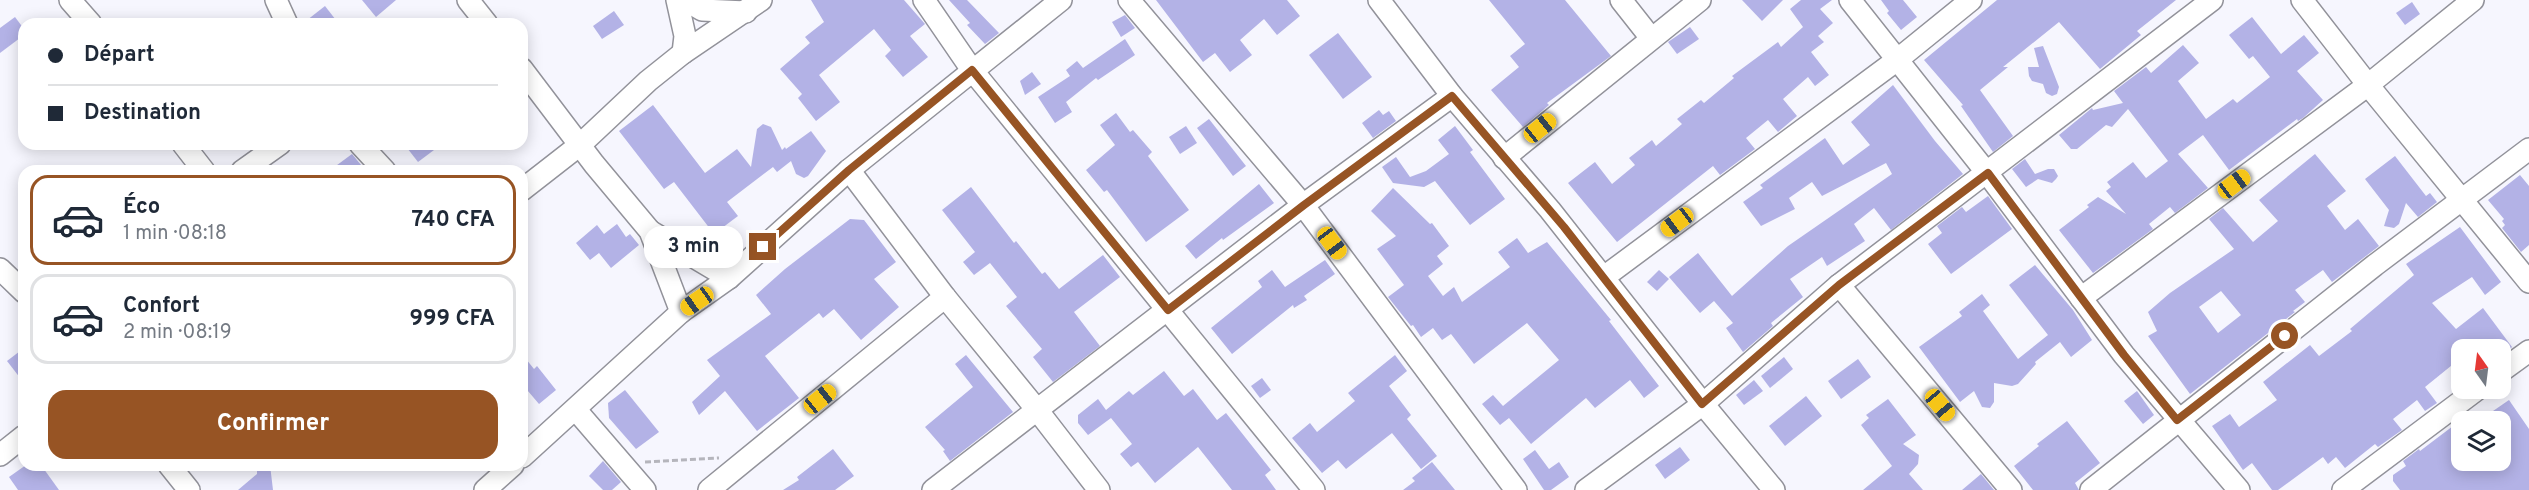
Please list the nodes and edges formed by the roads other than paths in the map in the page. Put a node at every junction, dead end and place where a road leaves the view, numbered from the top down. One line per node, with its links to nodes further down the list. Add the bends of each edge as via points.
1 (70, 0): 18 (street)
2 (276, 0): 19 (street)
3 (468, 0): 20 (street)
4 (677, 0): 22 (street, via 685,36)
5 (685, 0): 17 (street, via 702,10)
6 (924, 0): 24 (street)
7 (1061, 0): 24 (street)
8 (1129, 0): 41 (street)
9 (1379, 0): 27 (street)
10 (1621, 0): 21 (street)
11 (1700, 0): 21 (street)
12 (1850, 0): 23 (street)
13 (1971, 0): 23 (street)
14 (2212, 0): 38 (street)
15 (2302, 0): 26 (street)
16 (2473, 0): 26 (street)
17 (754, 6): 22 (street)
18 (86, 18)
19 (284, 18)
20 (482, 18)
21 (1651, 38): 33 (street)
22 (683, 52): 28 (street)
23 (1896, 60): 38 (street); 44 (street)
24 (972, 70): 37 (street); 51 (street)
25 (528, 77): 28 (street)
26 (2368, 85): 40 (street); 50 (street)
27 (1452, 96): 33 (street); 41 (street)
28 (580, 144): 39 (street); 42 (street)
29 (2529, 149): 40 (street)
30 (188, 150): 34 (street)
31 (272, 150): 35 (street)
32 (366, 150): 36 (street)
33 (1504, 158): 44 (street)
34 (199, 165)
35 (250, 165)
36 (379, 165)
37 (849, 170): 45 (street); 49 (street)
38 (1988, 173): 47 (street); 50 (street)
39 (528, 185)
40 (2463, 200): 46 (street); 59 (street)
41 (1304, 205): 51 (street); 72 (street)
42 (650, 231): 45 (street); 52 (street)
43 (0, 269): 48 (street)
44 (1604, 277): 56 (street)
45 (729, 278): 52 (street)
46 (2529, 282)
47 (1839, 285): 56 (street); 75 (street)
48 (18, 286)
49 (945, 297): 58 (street); 68 (street)
50 (2081, 298): 59 (street)
51 (1168, 310): 58 (street); 71 (street)
52 (681, 312): 57 (street)
53 (2529, 351): 54 (street)
54 (2511, 364)
55 (2464, 399): 78 (street)
56 (1702, 404): 73 (street); 74 (street)
57 (576, 410): 61 (street); 67 (street)
58 (1038, 411): 69 (street); 70 (street)
59 (2177, 420): 76 (street); 77 (street)
60 (18, 441): 62 (street)
61 (528, 452)
62 (0, 455)
63 (176, 471): 65 (street)
64 (506, 471): 66 (street)
65 (189, 490)
66 (485, 490)
67 (645, 490)
68 (709, 490)
69 (933, 490)
70 (1099, 490)
71 (1314, 490)
72 (1516, 490)
73 (1586, 490)
74 (1774, 490)
75 (2011, 490)
76 (2091, 490)
77 (2239, 490)
78 (2343, 490)

